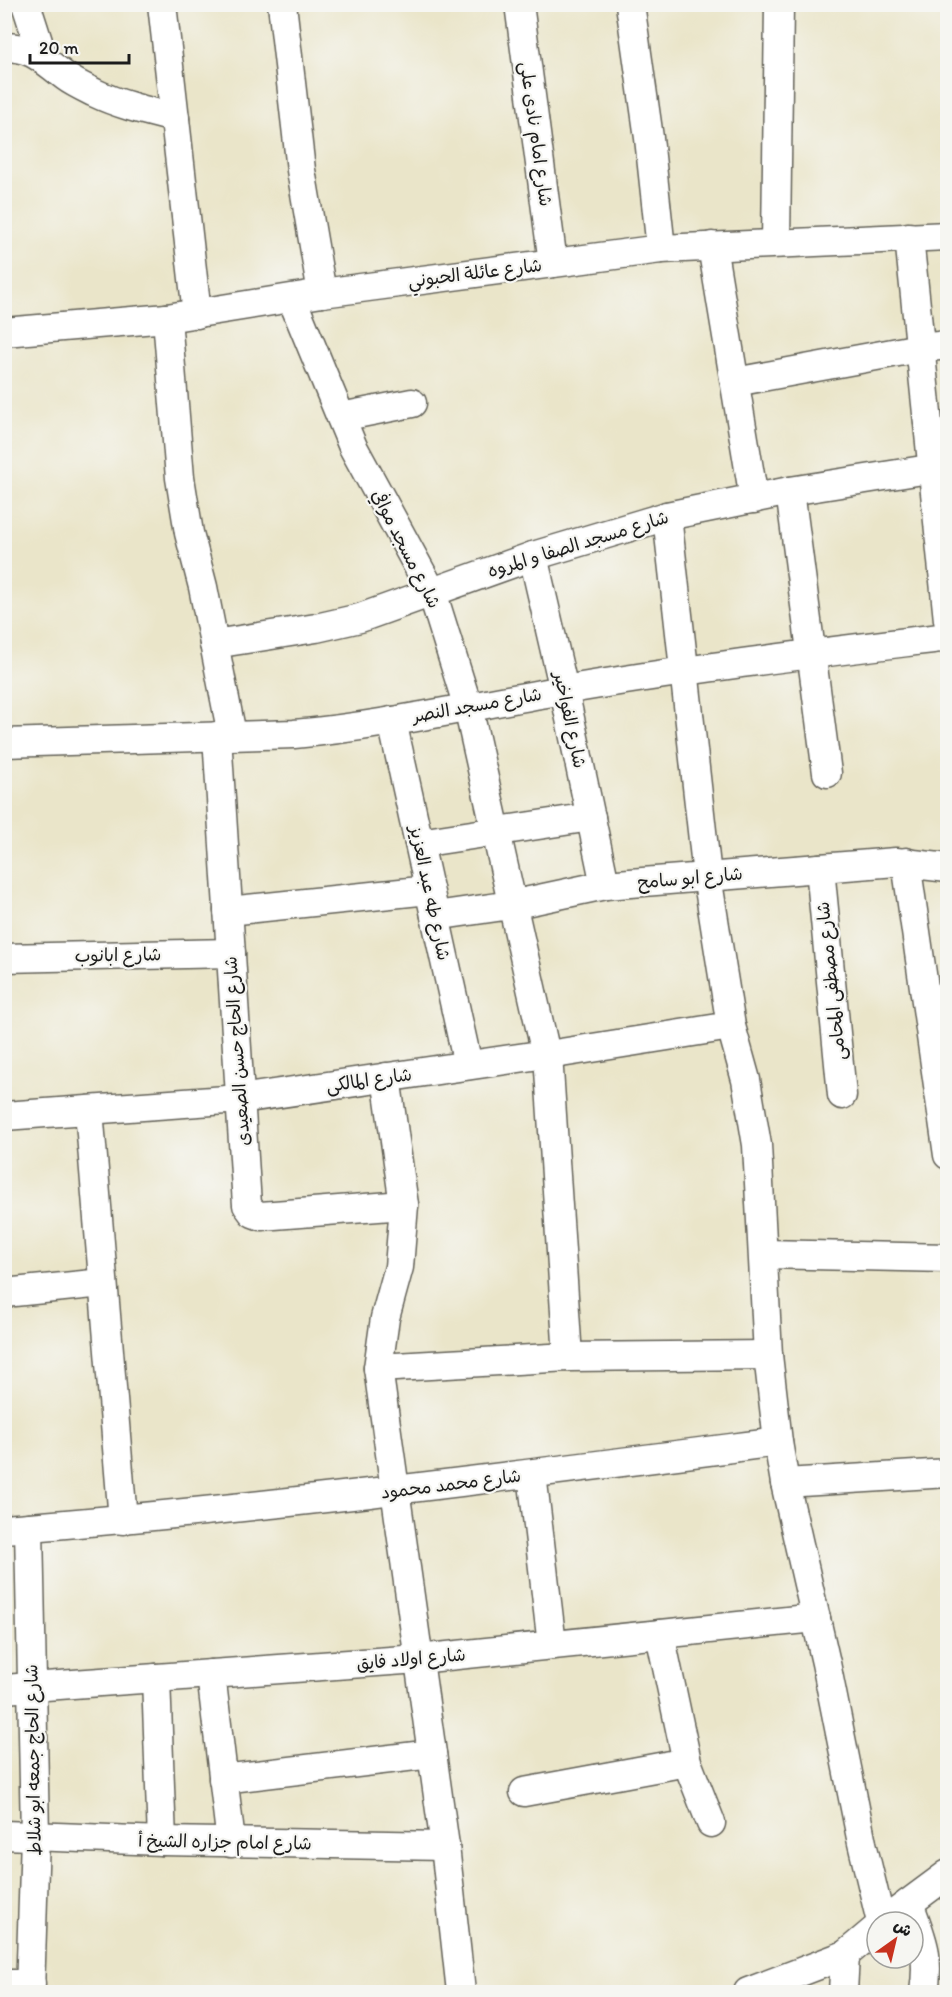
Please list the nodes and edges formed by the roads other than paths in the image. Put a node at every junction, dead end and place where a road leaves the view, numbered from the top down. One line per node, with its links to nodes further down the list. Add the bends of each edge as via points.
1 (26, 4): 8 (street)
2 (162, 4): 9 (street)
3 (282, 4): 16 (street, via 301,170)
4 (519, 4): 15 (street, شارع امام نادى على)
5 (630, 4): 14 (street)
6 (779, 4): 12 (street)
7 (4, 47): 8 (street)
8 (43, 57): 9 (street, via 67,78 95,93)
9 (175, 118): 18 (street)
10 (948, 236): 11 (street, شارع عائلة الحبوني)
11 (909, 237): 12 (street, شارع عائلة الحبوني); 21 (street)
12 (776, 243): 13 (street, شارع عائلة الحبوني)
13 (712, 246): 14 (street, شارع عائلة الحبوني); 22 (street)
14 (661, 249): 15 (street, شارع عائلة الحبوني)
15 (553, 263): 16 (street, شارع عائلة الحبوني)
16 (322, 293): 17 (street, شارع عائلة الحبوني)
17 (292, 299): 18 (street, شارع عائلة الحبوني); 24 (street, شارع مسجد موافي)
18 (197, 314): 19 (street, شارع عائلة الحبوني)
19 (167, 318): 20 (street, شارع عائلة الحبوني); 33 (street, شارع الحاج حسن الصعيدى, via 180,478)
20 (4, 332)
21 (934, 346): 22 (street); 25 (street)
22 (735, 382): 27 (street)
23 (412, 403): 24 (street)
24 (341, 417): 30 (street, شارع مسجد موافي, via 353,447)
25 (940, 468): 26 (street, شارع مسجد الصفا و المروه); 31 (street)
26 (790, 491): 27 (street, شارع مسجد الصفا و المروه); 34 (street)
27 (754, 499): 28 (street, شارع مسجد الصفا و المروه)
28 (666, 516): 29 (street, شارع مسجد الصفا و المروه); 35 (street)
29 (532, 556): 30 (street, شارع مسجد الصفا و المروه); 36 (street, شارع الفواخير)
30 (432, 592): 33 (street, شارع مسجد الصفا و المروه, via 360,618); 37 (street, شارع مسجد موافي)
31 (948, 620)
32 (948, 637): 34 (street, شارع مسجد النصر)
33 (214, 644): 39 (street, شارع الحاج حسن الصعيدى)
34 (812, 654): 35 (street, شارع مسجد النصر); 41 (street)
35 (684, 671): 36 (street, شارع مسجد النصر); 48 (street)
36 (564, 690): 37 (street, شارع مسجد النصر); 42 (street, شارع الفواخير)
37 (468, 707): 38 (street, شارع مسجد النصر); 43 (street, شارع مسجد موافي)
38 (392, 721): 39 (street, شارع مسجد النصر, via 294,734); 44 (street, شارع طه عبد العزيز)
39 (225, 736): 40 (street, شارع مسجد النصر); 52 (street, شارع الحاج حسن الصعيدى)
40 (4, 743)
41 (827, 773)
42 (591, 817): 43 (street); 49 (street, شارع الفواخير)
43 (496, 831): 44 (street); 51 (street, شارع مسجد موافي)
44 (419, 843): 50 (street, شارع طه عبد العزيز)
45 (906, 862): 46 (street, شارع ابو سامح); 47 (street, شارع ابو سامح); 63 (street)
46 (820, 868): 48 (street, شارع ابو سامح); 59 (street, شارع مصطفى المحامى)
47 (948, 868)
48 (707, 876): 49 (street, شارع ابو سامح); 55 (street)
49 (605, 885): 51 (street, شارع ابو سامح)
50 (432, 903): 51 (street, شارع ابو سامح); 52 (street, شارع ابو سامح); 57 (street, شارع طه عبد العزيز)
51 (511, 904): 56 (street, شارع مسجد موافي)
52 (228, 911): 53 (street, شارع الحاج حسن الصعيدى)
53 (231, 953): 54 (street, شارع ابانوب); 60 (street, شارع الحاج حسن الصعيدى)
54 (4, 958)
55 (731, 1026): 56 (street, شارع المالكى); 65 (street, via 746,1080 757,1145)
56 (547, 1054): 57 (street, شارع المالكى); 70 (street, شارع مسجد موافي)
57 (468, 1065): 58 (street, شارع المالكى)
58 (386, 1077): 60 (street, شارع المالكى); 64 (street)
59 (842, 1095)
60 (240, 1099): 61 (street, شارع المالكى); 64 (street, شارع الحاج حسن الصعيدى, via 247,1205 252,1213 261,1216)
61 (89, 1110): 62 (street, شارع المالكى); 67 (street)
62 (4, 1116)
63 (948, 1155)
64 (404, 1205): 71 (street, via 399,1267 385,1318)
65 (764, 1254): 66 (street); 69 (street)
66 (948, 1258)
67 (104, 1282): 68 (street); 77 (street)
68 (4, 1293)
69 (768, 1355): 70 (street); 72 (street)
70 (568, 1357): 71 (street)
71 (378, 1368): 76 (street)
72 (778, 1442): 74 (street, شارع محمد محمود); 75 (street)
73 (948, 1473): 75 (street)
74 (532, 1474): 76 (street, شارع محمد محمود); 81 (street)
75 (786, 1484): 79 (street)
76 (394, 1491): 77 (street, شارع محمد محمود); 82 (street)
77 (123, 1520): 78 (street, شارع محمد محمود)
78 (17, 1528): 85 (street, شارع الحاج جمعه ابو شلاط)
79 (816, 1618): 80 (street, شارع اولاد فايق); 99 (street, via 862,1843)
80 (660, 1634): 81 (street, شارع اولاد فايق); 88 (street)
81 (552, 1645): 82 (street, شارع اولاد فايق)
82 (418, 1659): 83 (street, شارع اولاد فايق); 87 (street)
83 (211, 1674): 84 (street, شارع اولاد فايق); 89 (street)
84 (156, 1678): 85 (street, شارع اولاد فايق); 94 (street)
85 (33, 1687): 86 (street, شارع اولاد فايق); 93 (street, شارع الحاج جمعه ابو شلاط)
86 (4, 1689)
87 (432, 1754): 89 (street); 96 (street)
88 (687, 1762): 90 (street); 91 (street)
89 (223, 1779): 95 (street)
90 (524, 1791)
91 (711, 1823)
92 (4, 1835): 93 (street, شارع امام جزاره الشيخ أ)
93 (35, 1836): 94 (street, شارع امام جزاره الشيخ أ); 103 (street, شارع الحاج جمعه ابو شلاط)
94 (162, 1841): 95 (street, شارع امام جزاره الشيخ أ)
95 (231, 1843): 96 (street, شارع امام جزاره الشيخ أ)
96 (445, 1846): 104 (street)
97 (948, 1874): 98 (street)
98 (909, 1903): 100 (street); 107 (street, via 925,1949)
99 (880, 1910)
100 (899, 1910)
101 (865, 1938): 102 (street)
102 (845, 1955): 105 (street); 106 (street)
103 (22, 1987)
104 (461, 1992)
105 (748, 1992)
106 (843, 1992)
107 (924, 1992)

